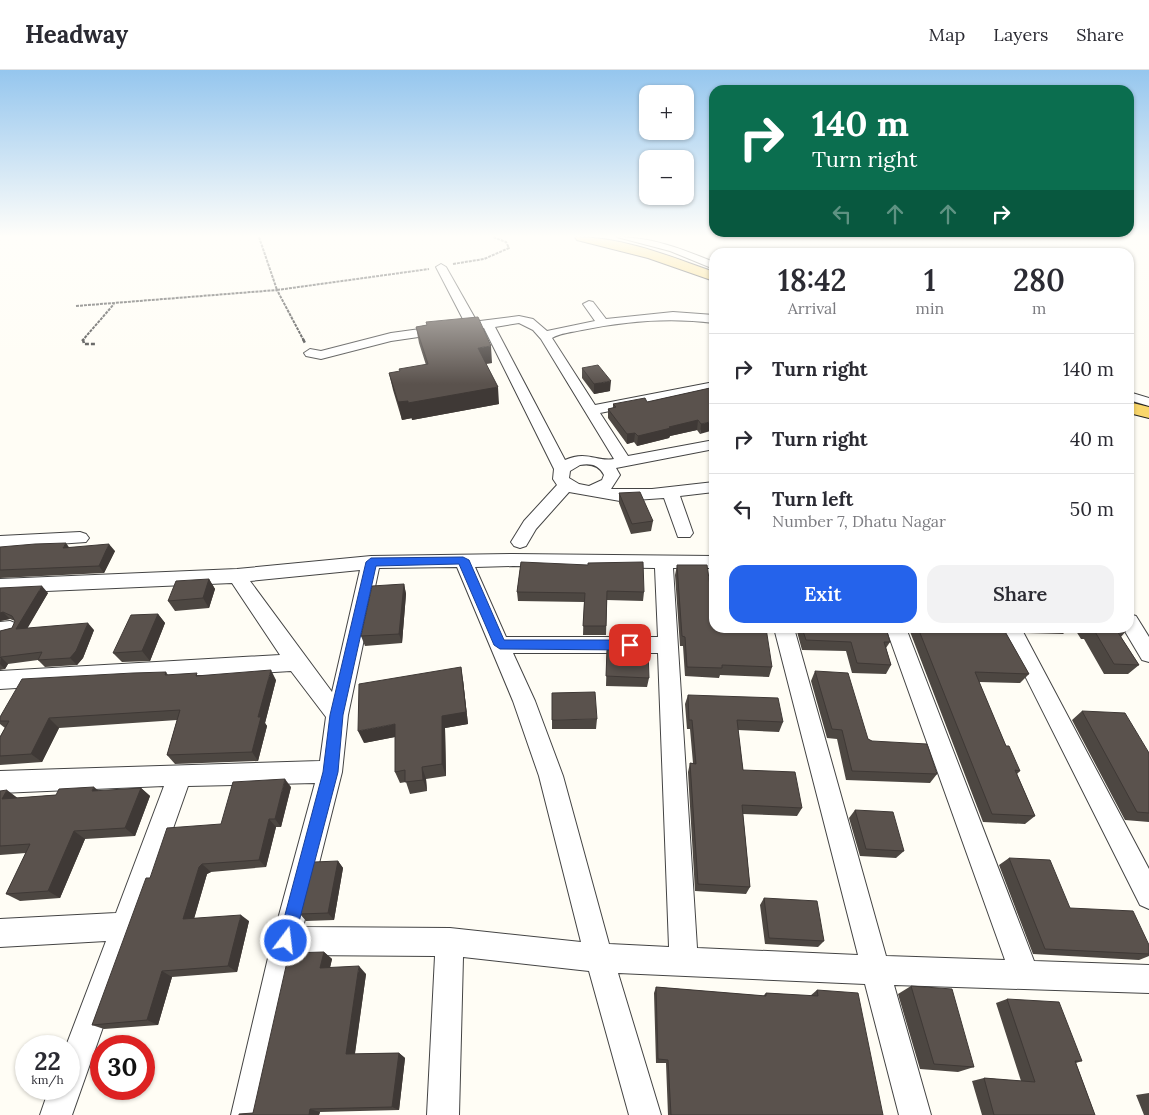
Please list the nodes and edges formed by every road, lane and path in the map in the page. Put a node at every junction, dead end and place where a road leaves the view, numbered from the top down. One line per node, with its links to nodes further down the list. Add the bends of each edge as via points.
1 (276, 286): 4 (path)
2 (308, 286): 4 (path)
3 (451, 286): 10 (street, via 468,320)
4 (278, 290): 5 (path); 13 (path)
5 (114, 303): 7 (path); 12 (path, via 82,340 84,344)
6 (590, 304): 9 (street)
7 (76, 306)
8 (709, 319): 9 (street, via 660,314)
9 (603, 323): 11 (street, via 550,334)
10 (481, 324): 11 (street, via 528,321 540,328); 13 (street, via 390,337 321,355); 23 (street)
11 (546, 338): 18 (street)
12 (95, 344)
13 (310, 353)
14 (709, 387): 18 (street)
15 (1134, 398): 16 (street)
16 (1149, 402)
17 (1134, 409): 19 (main road)
18 (592, 410): 21 (street)
19 (1149, 414)
20 (709, 445): 21 (street)
21 (624, 462): 22 (street)
22 (606, 465): 23 (street, via 599,461 574,461); 25 (street, via 611,469 611,480)
23 (564, 477): 25 (street, via 578,490); 30 (street)
24 (709, 487): 26 (street)
25 (594, 490): 26 (street, via 613,496)
26 (670, 491): 27 (street)
27 (684, 533)
28 (80, 538): 29 (street)
29 (0, 542)
30 (520, 542)
31 (463, 560): 32 (street); 33 (street); 41 (street)
32 (664, 560): 34 (street); 42 (street)
33 (371, 562): 35 (street); 46 (street)
34 (709, 562)
35 (237, 576): 36 (street); 44 (street)
36 (0, 586)
37 (1134, 629): 43 (street)
38 (785, 633): 57 (street)
39 (898, 633): 58 (street)
40 (1013, 633): 50 (street)
41 (500, 645): 42 (street); 55 (street, via 551,776)
42 (667, 645): 56 (street)
43 (1147, 649)
44 (296, 662): 45 (street); 46 (street)
45 (0, 680)
46 (337, 715): 47 (street)
47 (330, 772): 48 (street); 53 (street)
48 (180, 775): 49 (street); 51 (street)
49 (0, 782)
50 (1149, 896)
51 (125, 926): 52 (street); 60 (street)
52 (0, 933)
53 (286, 941): 54 (street); 63 (street)
54 (450, 942): 55 (street); 64 (street)
55 (599, 958): 56 (street); 65 (street)
56 (684, 962): 57 (street)
57 (875, 970): 58 (street); 66 (street)
58 (1026, 975): 59 (street)
59 (1149, 980)
60 (80, 1050)
61 (62, 1100): 62 (street)
62 (56, 1115)
63 (247, 1115)
64 (444, 1115)
65 (644, 1115)
66 (915, 1115)

